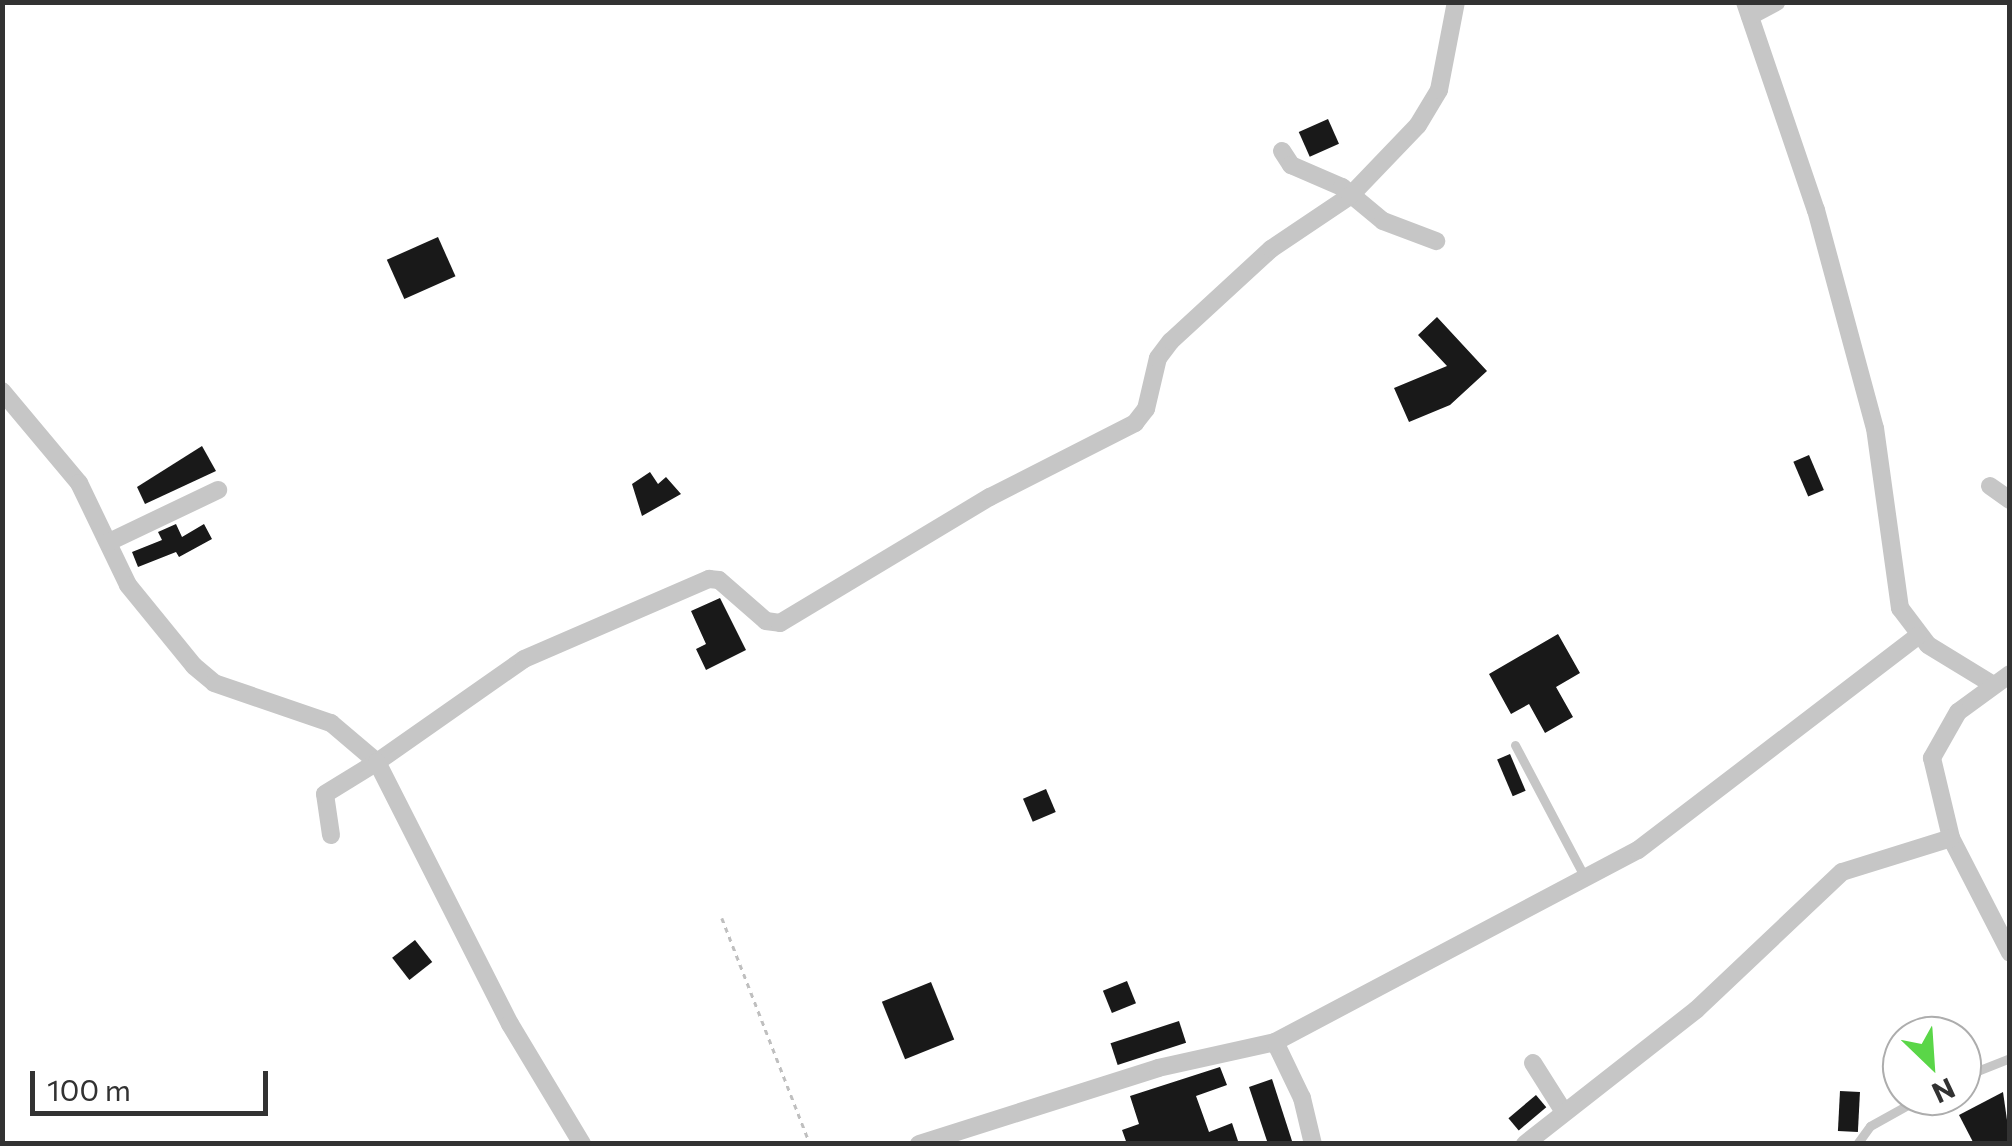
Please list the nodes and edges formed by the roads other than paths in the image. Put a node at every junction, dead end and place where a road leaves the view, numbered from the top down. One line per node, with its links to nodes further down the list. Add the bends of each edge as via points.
1 (1456, 2): 5 (street, via 1434,105)
2 (1776, 2): 3 (street)
3 (1748, 9): 12 (street, via 1843,305 1884,476 1900,608)
4 (1282, 151): 5 (street, via 1290,165)
5 (1350, 196): 6 (street, via 1382,220); 16 (street, via 1271,250 1171,341 1158,358 1146,409 1115,436 990,497 780,623 766,621 714,579 607,621 524,660)
6 (1436, 241)
7 (2, 391): 11 (street, via 50,442)
8 (1990, 486): 10 (street)
9 (218, 490): 11 (street)
10 (2010, 500)
11 (110, 542): 16 (street, via 139,600 214,682 331,722)
12 (1918, 636): 14 (street); 19 (street, via 1638,850)
13 (2010, 674): 14 (street)
14 (1992, 684): 18 (street, via 1958,712 1932,758)
15 (1515, 745): 19 (lane)
16 (377, 762): 17 (street, via 325,794); 27 (street, via 510,1024)
17 (331, 835)
18 (1950, 838): 20 (street); 25 (street, via 1842,872 1696,1010)
19 (1586, 880): 21 (street)
20 (2010, 953)
21 (1275, 1042): 28 (street, via 1158,1068); 29 (street, via 1310,1121)
22 (2010, 1058): 24 (lane)
23 (1532, 1062): 25 (street)
24 (1982, 1069)
25 (1564, 1112): 30 (street)
26 (1888, 1116): 31 (lane)
27 (582, 1144)
28 (919, 1144)
29 (1313, 1144)
30 (1526, 1144)
31 (1857, 1144)

